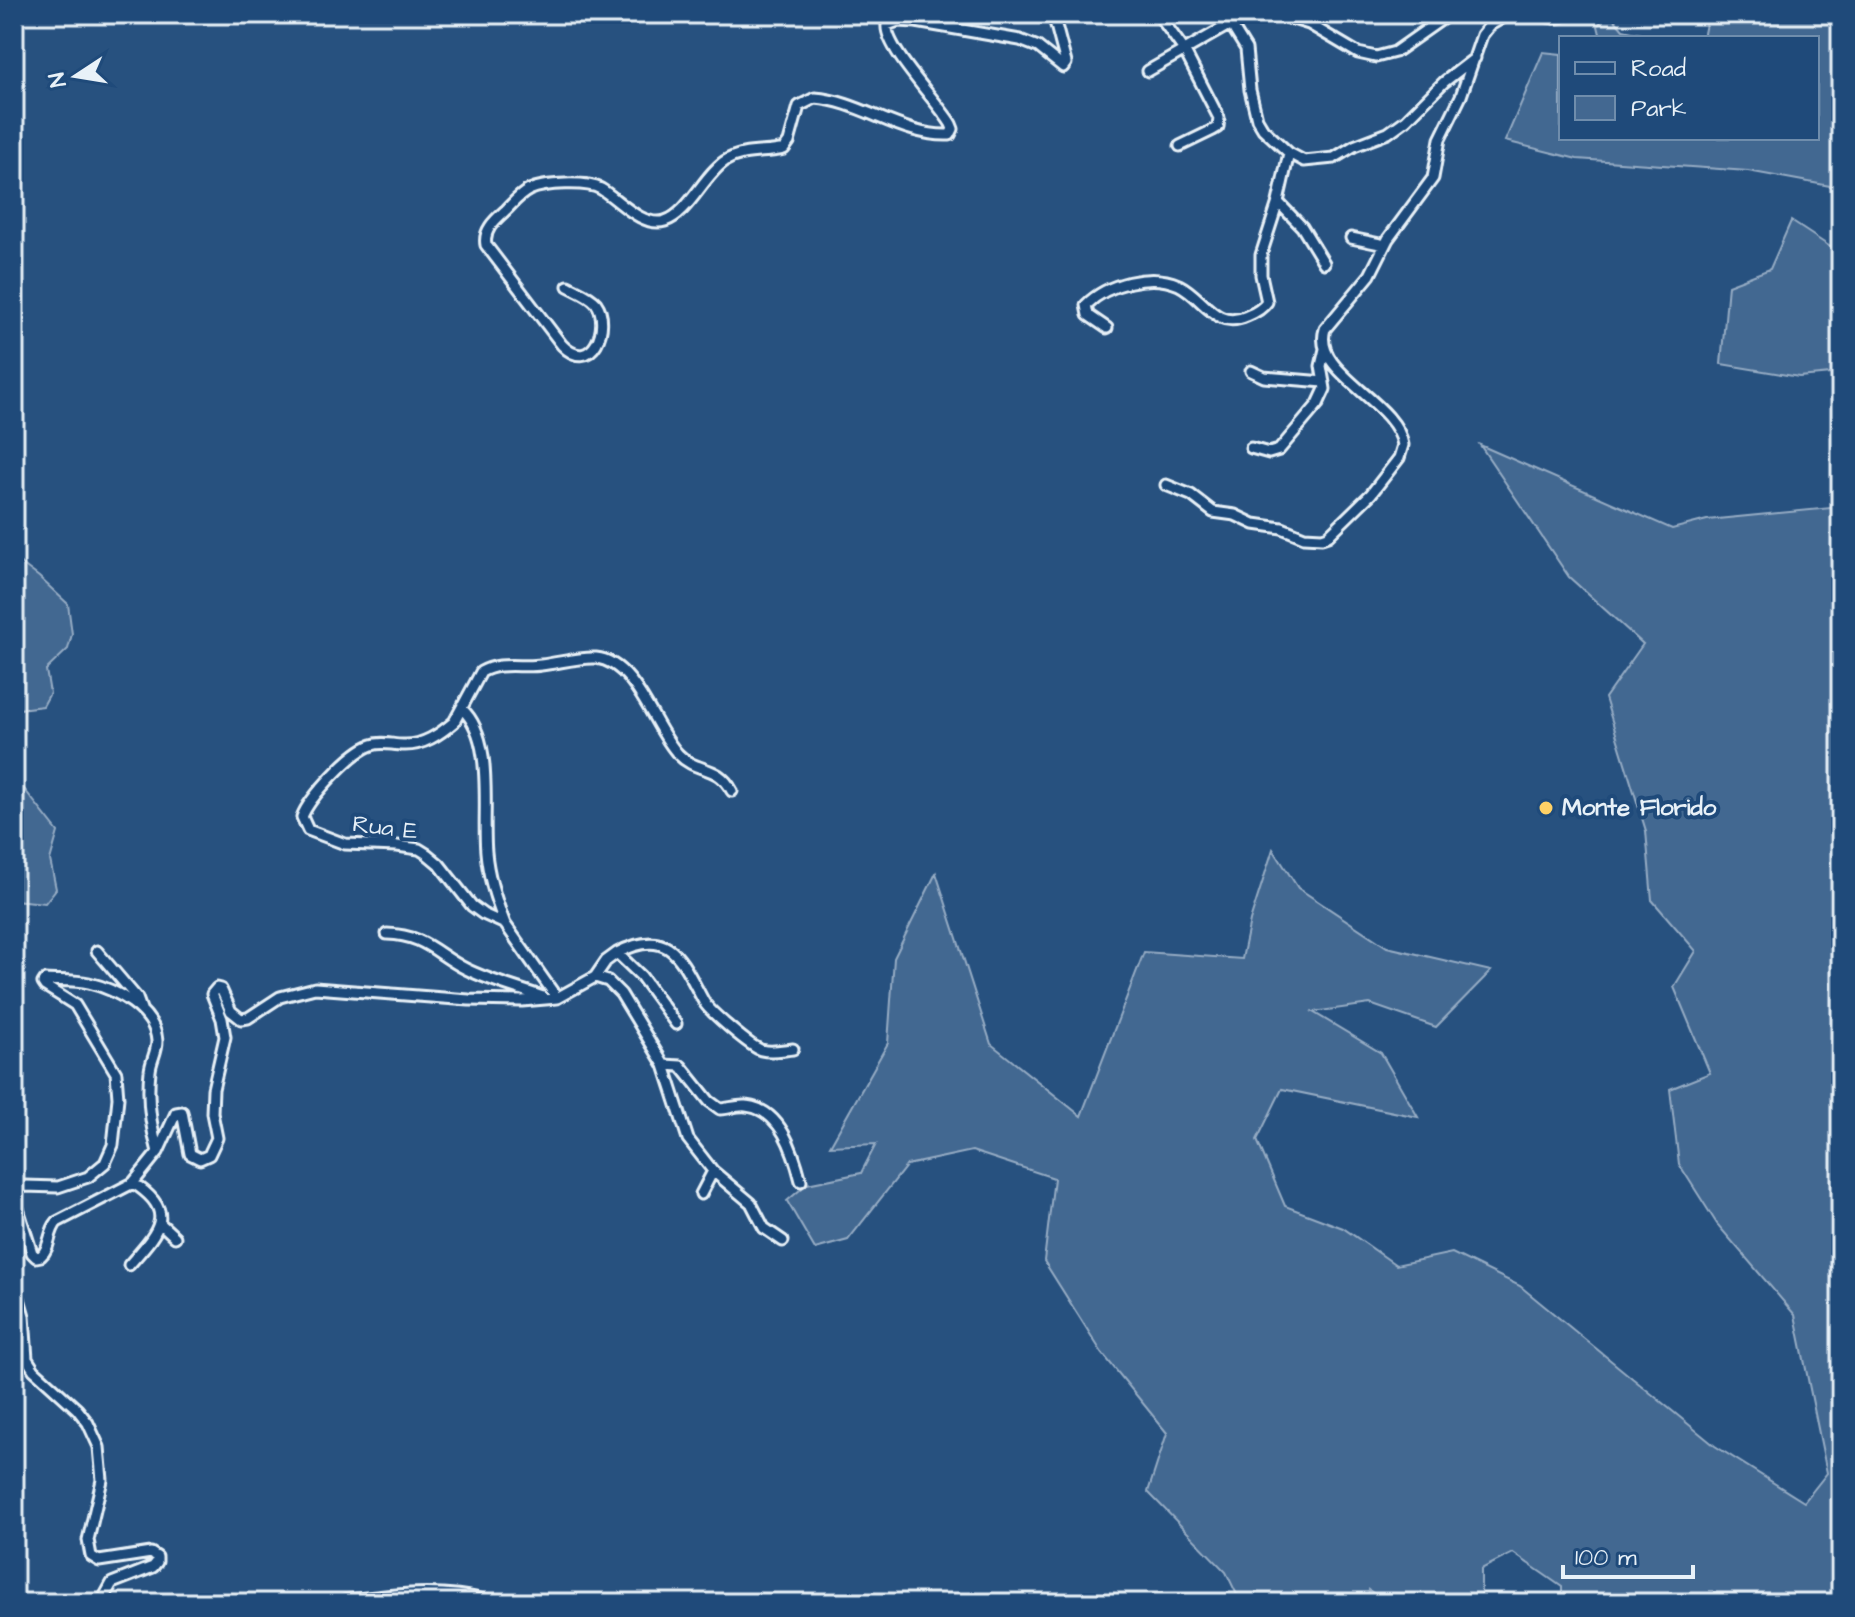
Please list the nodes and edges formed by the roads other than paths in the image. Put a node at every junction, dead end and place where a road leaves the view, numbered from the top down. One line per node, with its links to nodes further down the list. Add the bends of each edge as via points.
1 (1053, 14): 17 (street, via 1063,67 1020,40 916,22 887,25 909,70 951,124 950,135 930,134 815,98 799,106 784,149 729,159 665,221 640,215 594,186 556,185 525,192 493,223 486,245 562,345 582,355 598,341 599,309)
2 (1158, 14): 8 (street)
3 (1277, 14): 4 (street, via 1376,57 1395,52)
4 (1449, 14)
5 (1509, 14): 9 (street, via 1485,31)
6 (1533, 14): 7 (street)
7 (1574, 14)
8 (1184, 50): 10 (street); 11 (street, via 1220,123); 12 (street, via 1224,27 1233,28 1246,49 1257,119)
9 (1475, 58): 12 (street, via 1388,133 1334,158 1304,161); 15 (street, via 1440,139 1433,178)
10 (1148, 71)
11 (1180, 146)
12 (1289, 153): 13 (street)
13 (1278, 202): 16 (street, via 1302,227); 18 (street, via 1261,255 1267,296 1262,308 1225,320 1180,286 1136,281 1087,303 1088,315)
14 (1351, 238): 15 (street)
15 (1385, 245): 19 (street, via 1370,275 1325,329)
16 (1324, 263)
17 (568, 286)
18 (1107, 328)
19 (1325, 349): 21 (street); 23 (street, via 1339,370 1387,413 1403,445 1382,481 1328,536 1304,537 1213,512)
20 (1251, 371): 21 (street)
21 (1324, 382): 22 (street, via 1323,398 1279,450)
22 (1251, 448)
23 (1166, 485)
24 (462, 709): 25 (street, via 488,668 599,658 634,684 679,755 721,775); 26 (street, via 470,716 481,747 486,855); 26 (street, Rua E, via 454,722 428,740 414,745 376,743 363,749 317,793 303,822 332,841 419,849 439,864 472,906)
25 (732, 791)
26 (505, 924): 31 (street, Rua E)
27 (387, 934): 31 (street, via 419,940 465,968)
28 (97, 951): 32 (street, via 137,998)
29 (617, 953): 30 (street); 33 (street); 34 (street, via 643,942 657,943 680,960 707,1007 755,1047 772,1052)
30 (595, 977): 31 (street); 35 (street, via 621,994)
31 (554, 999): 36 (street, via 469,1000 315,988 280,997 241,1019 217,988 212,994 225,1037 213,1089 216,1142 206,1157 194,1158 188,1150 185,1119 178,1112)
32 (142, 1012): 36 (street, via 157,1039 149,1082); 40 (street, via 95,985 44,981 75,1005 111,1064 118,1085 116,1123 110,1155 97,1172 58,1187 24,1186)
33 (676, 1024)
34 (793, 1049)
35 (664, 1065): 37 (street, via 684,1132); 38 (street, via 681,1066 720,1109 750,1106 774,1121 791,1148)
36 (158, 1152): 39 (street)
37 (713, 1171): 41 (street); 44 (street, via 745,1197 764,1228)
38 (801, 1181)
39 (133, 1183): 40 (street, via 53,1226 44,1255 36,1257); 42 (street, via 158,1202)
40 (14, 1193)
41 (701, 1194)
42 (161, 1224): 43 (street); 45 (street)
43 (175, 1237)
44 (783, 1241)
45 (129, 1265)
46 (14, 1281): 47 (street, via 24,1316 27,1359 77,1409 99,1447 102,1480 88,1540 91,1556 99,1561 151,1553 157,1557 153,1567 112,1583)
47 (101, 1603)
48 (346, 1603): 49 (main road, via 428,1595)
49 (486, 1603)

